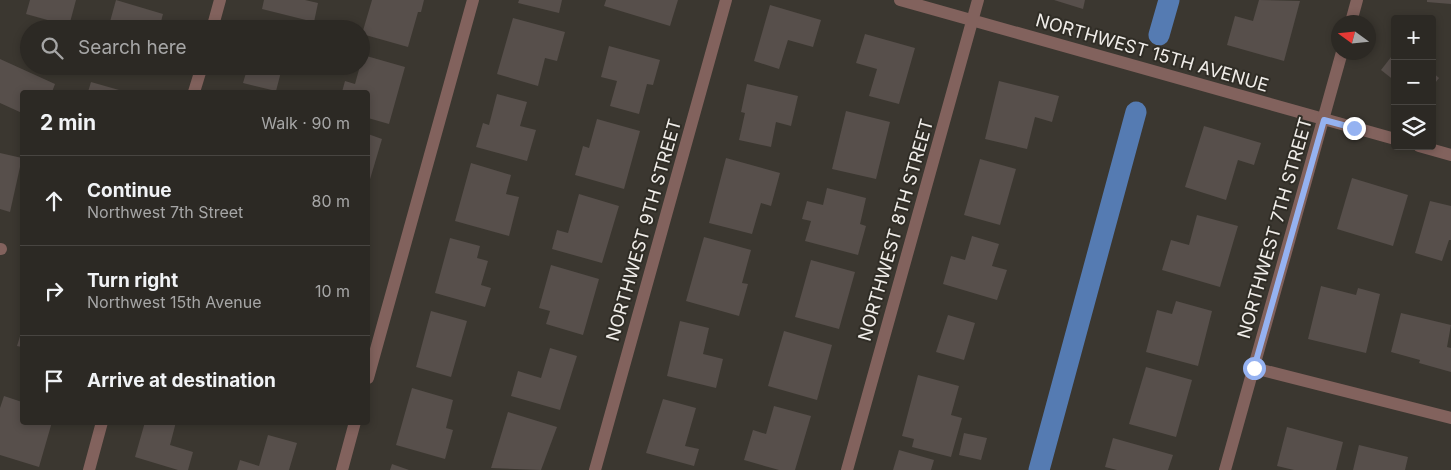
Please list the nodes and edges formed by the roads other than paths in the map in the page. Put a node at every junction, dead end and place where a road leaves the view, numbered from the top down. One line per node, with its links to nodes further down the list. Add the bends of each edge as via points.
1 (220, 0): 8 (street)
2 (473, 0): 18 (street)
3 (726, 0): 24 (street, NORTHWEST 9TH STREET)
4 (900, 0): 9 (street, NORTHWEST 15TH AVENUE)
5 (978, 0): 9 (street, NORTHWEST 8TH STREET)
6 (1357, 0): 7 (street)
7 (1353, 15)
8 (214, 20)
9 (973, 20): 13 (street, NORTHWEST 15TH AVENUE); 25 (street, NORTHWEST 8TH STREET)
10 (1340, 60): 13 (street, NORTHWEST 7TH STREET)
11 (199, 75): 12 (street)
12 (195, 90)
13 (1324, 120): 14 (street, NORTHWEST 15TH AVENUE); 17 (street, NORTHWEST 7TH STREET)
14 (1391, 139)
15 (1433, 150): 16 (street)
16 (1451, 155)
17 (1254, 368): 19 (street); 26 (street, NORTHWEST 7TH STREET)
18 (370, 371)
19 (1451, 418)
20 (101, 425): 22 (street)
21 (354, 425): 23 (street)
22 (89, 470)
23 (342, 470)
24 (595, 470)
25 (847, 470)
26 (1225, 470)

